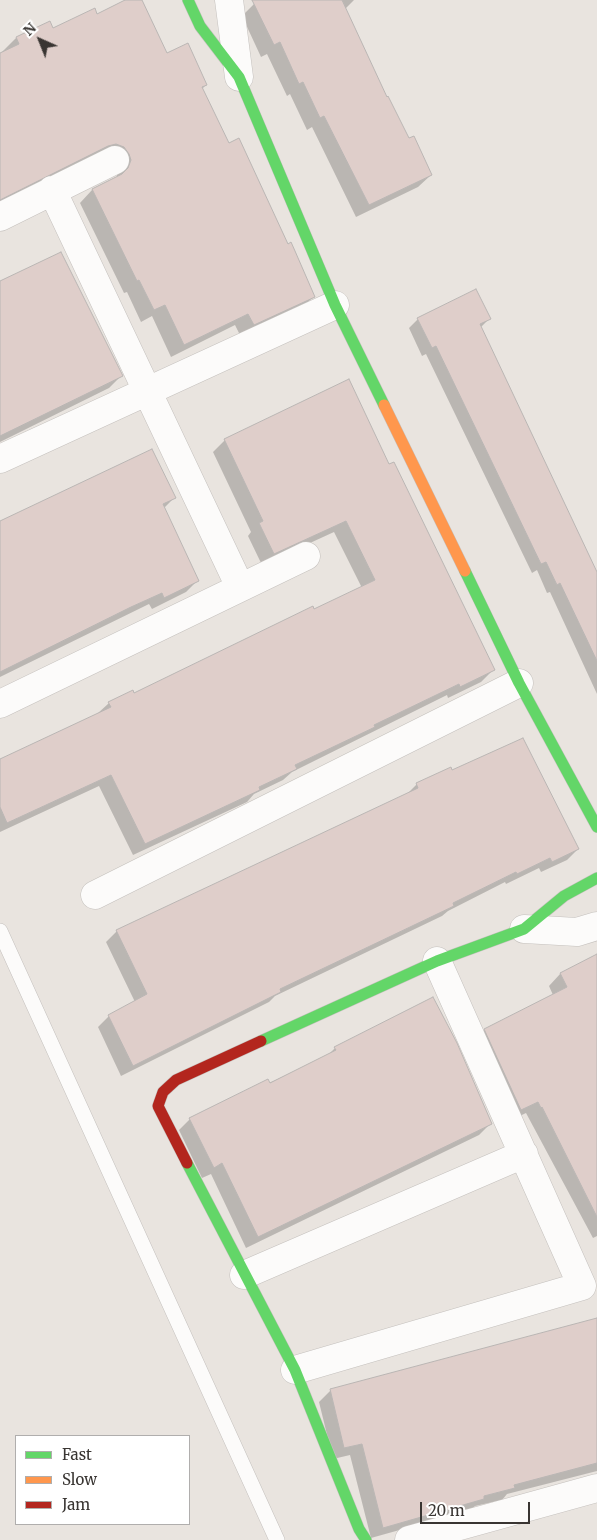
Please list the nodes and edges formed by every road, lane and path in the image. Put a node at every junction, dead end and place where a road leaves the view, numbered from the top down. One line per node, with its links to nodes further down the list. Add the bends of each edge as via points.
1 (188, 0): 3 (street, via 200,26)
2 (229, 0): 3 (street)
3 (239, 76): 7 (street)
4 (115, 160): 5 (street)
5 (52, 190): 6 (street); 8 (street)
6 (0, 218)
7 (335, 305): 8 (street); 12 (street)
8 (147, 390): 9 (street); 11 (street)
9 (0, 458)
10 (306, 556): 11 (street)
11 (240, 586): 13 (street)
12 (519, 683): 14 (street); 16 (street)
13 (0, 704)
14 (597, 827)
15 (597, 878): 18 (street, via 564,896)
16 (95, 895)
17 (597, 926): 18 (street, via 577,932)
18 (524, 929): 20 (street)
19 (0, 931): 26 (lane)
20 (437, 961): 21 (street); 22 (street, via 176,1080 163,1092 158,1106)
21 (524, 1154): 22 (street); 23 (street)
22 (244, 1275): 24 (street)
23 (590, 1284): 24 (street)
24 (295, 1370): 27 (street)
25 (597, 1488): 28 (street)
26 (277, 1540)
27 (366, 1540)
28 (409, 1540)

